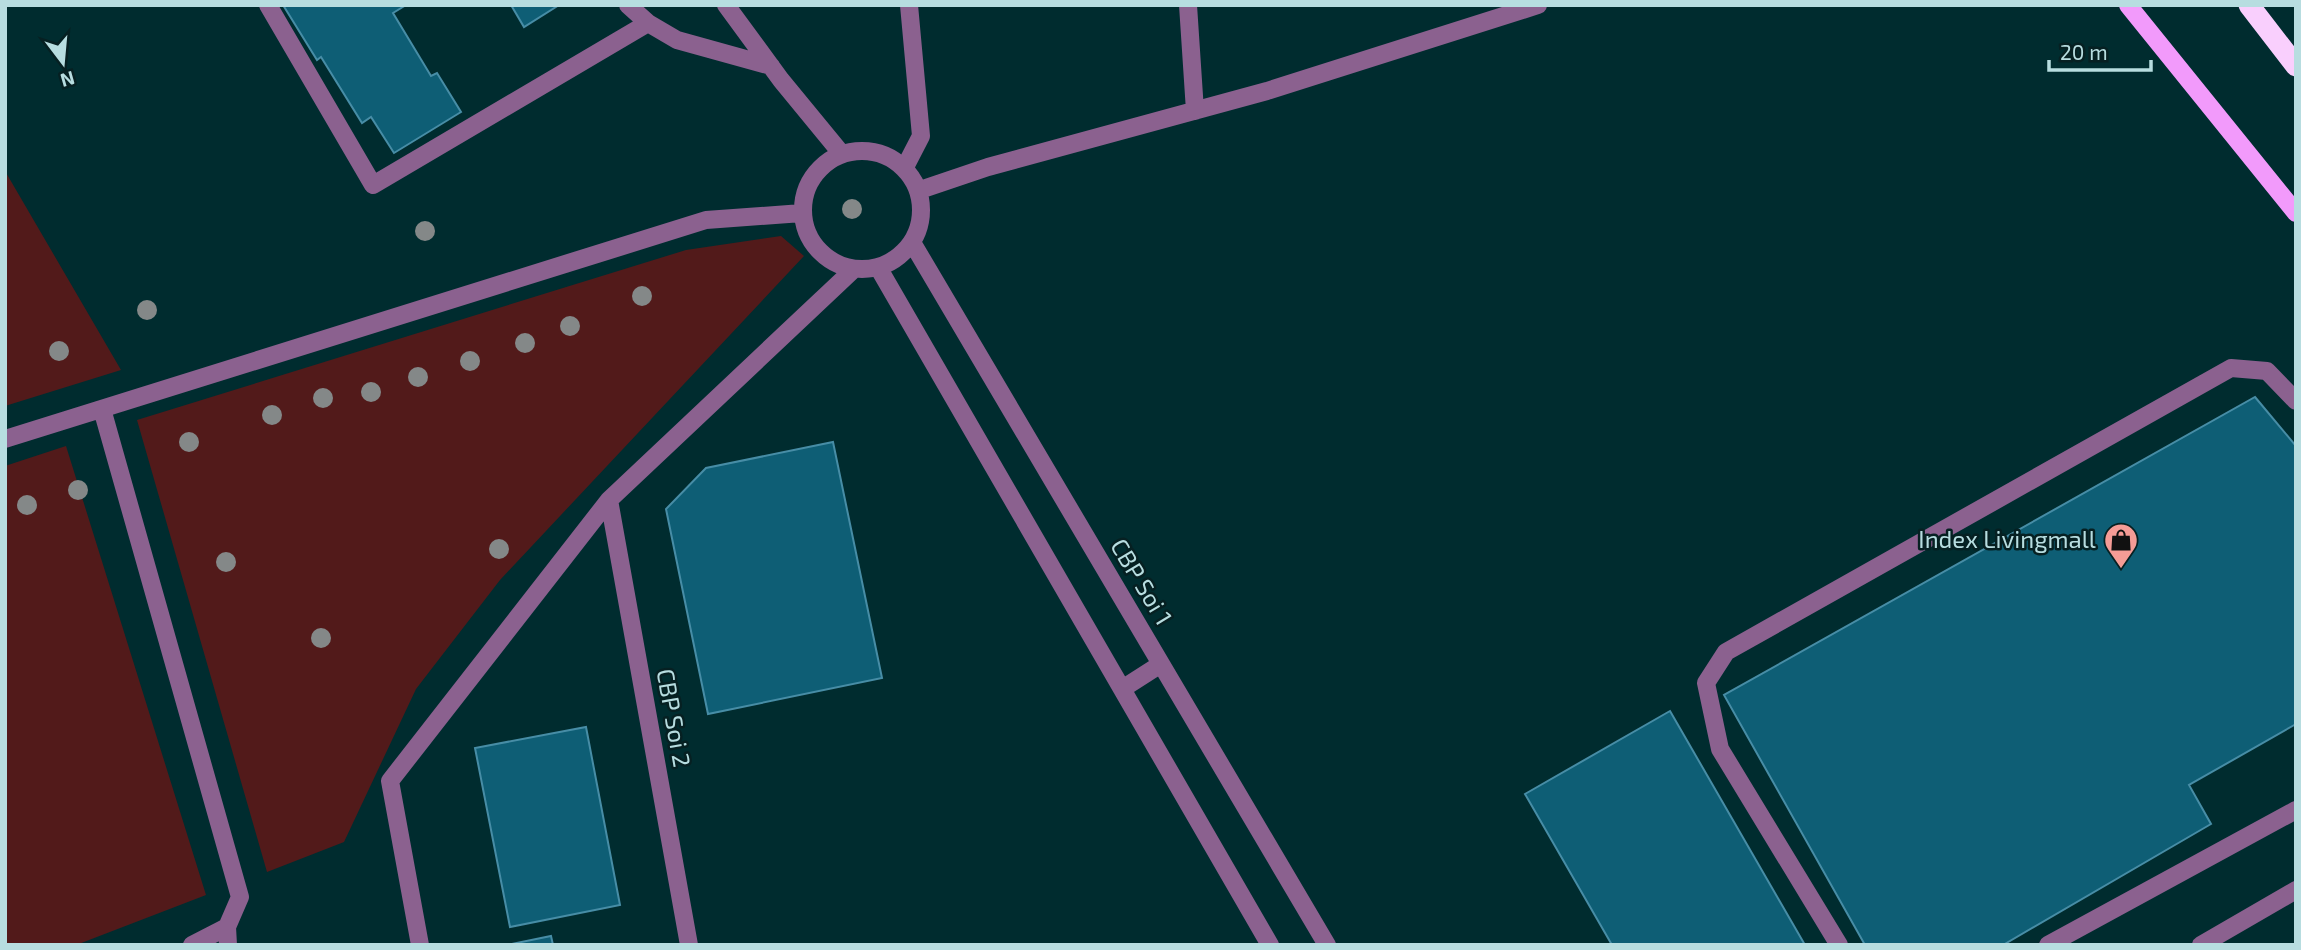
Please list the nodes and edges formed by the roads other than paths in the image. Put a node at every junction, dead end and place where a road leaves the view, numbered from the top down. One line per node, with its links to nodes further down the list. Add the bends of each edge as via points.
1 (268, 5): 9 (street, via 373,185)
2 (628, 5): 9 (street)
3 (726, 5): 10 (street)
4 (909, 5): 14 (street, via 921,136)
5 (1188, 5): 12 (street)
6 (2128, 5): 17 (main road)
7 (2249, 5): 11 (highway)
8 (1531, 7): 12 (street)
9 (648, 23): 10 (street, via 677,40)
10 (771, 66): 13 (street)
11 (2296, 66)
12 (1195, 111): 15 (street)
13 (841, 153): 14 (street, via 871,149); 16 (street, via 814,173)
14 (905, 167): 15 (street)
15 (920, 190): 18 (street, via 922,215)
16 (802, 213): 20 (street, via 808,235 824,256); 22 (street, via 706,220)
17 (2296, 213)
18 (913, 244): 19 (street); 25 (street, CBP Soi 1)
19 (878, 267): 20 (street); 26 (street)
20 (854, 269): 24 (street)
21 (2296, 401): 35 (street, via 2267,371 2231,368 1726,652 1706,683 1720,749)
22 (102, 409): 23 (street); 29 (street, via 240,897)
23 (5, 439)
24 (609, 499): 31 (street, via 390,781); 32 (street, CBP Soi 2)
25 (1161, 664): 26 (street); 34 (street, CBP Soi 1)
26 (1122, 689): 33 (street)
27 (2296, 810): 36 (street)
28 (2296, 890): 37 (street)
29 (227, 936): 30 (street)
30 (192, 945)
31 (420, 945)
32 (689, 945)
33 (1270, 945)
34 (1327, 945)
35 (1839, 945)
36 (2048, 945)
37 (2201, 945)

